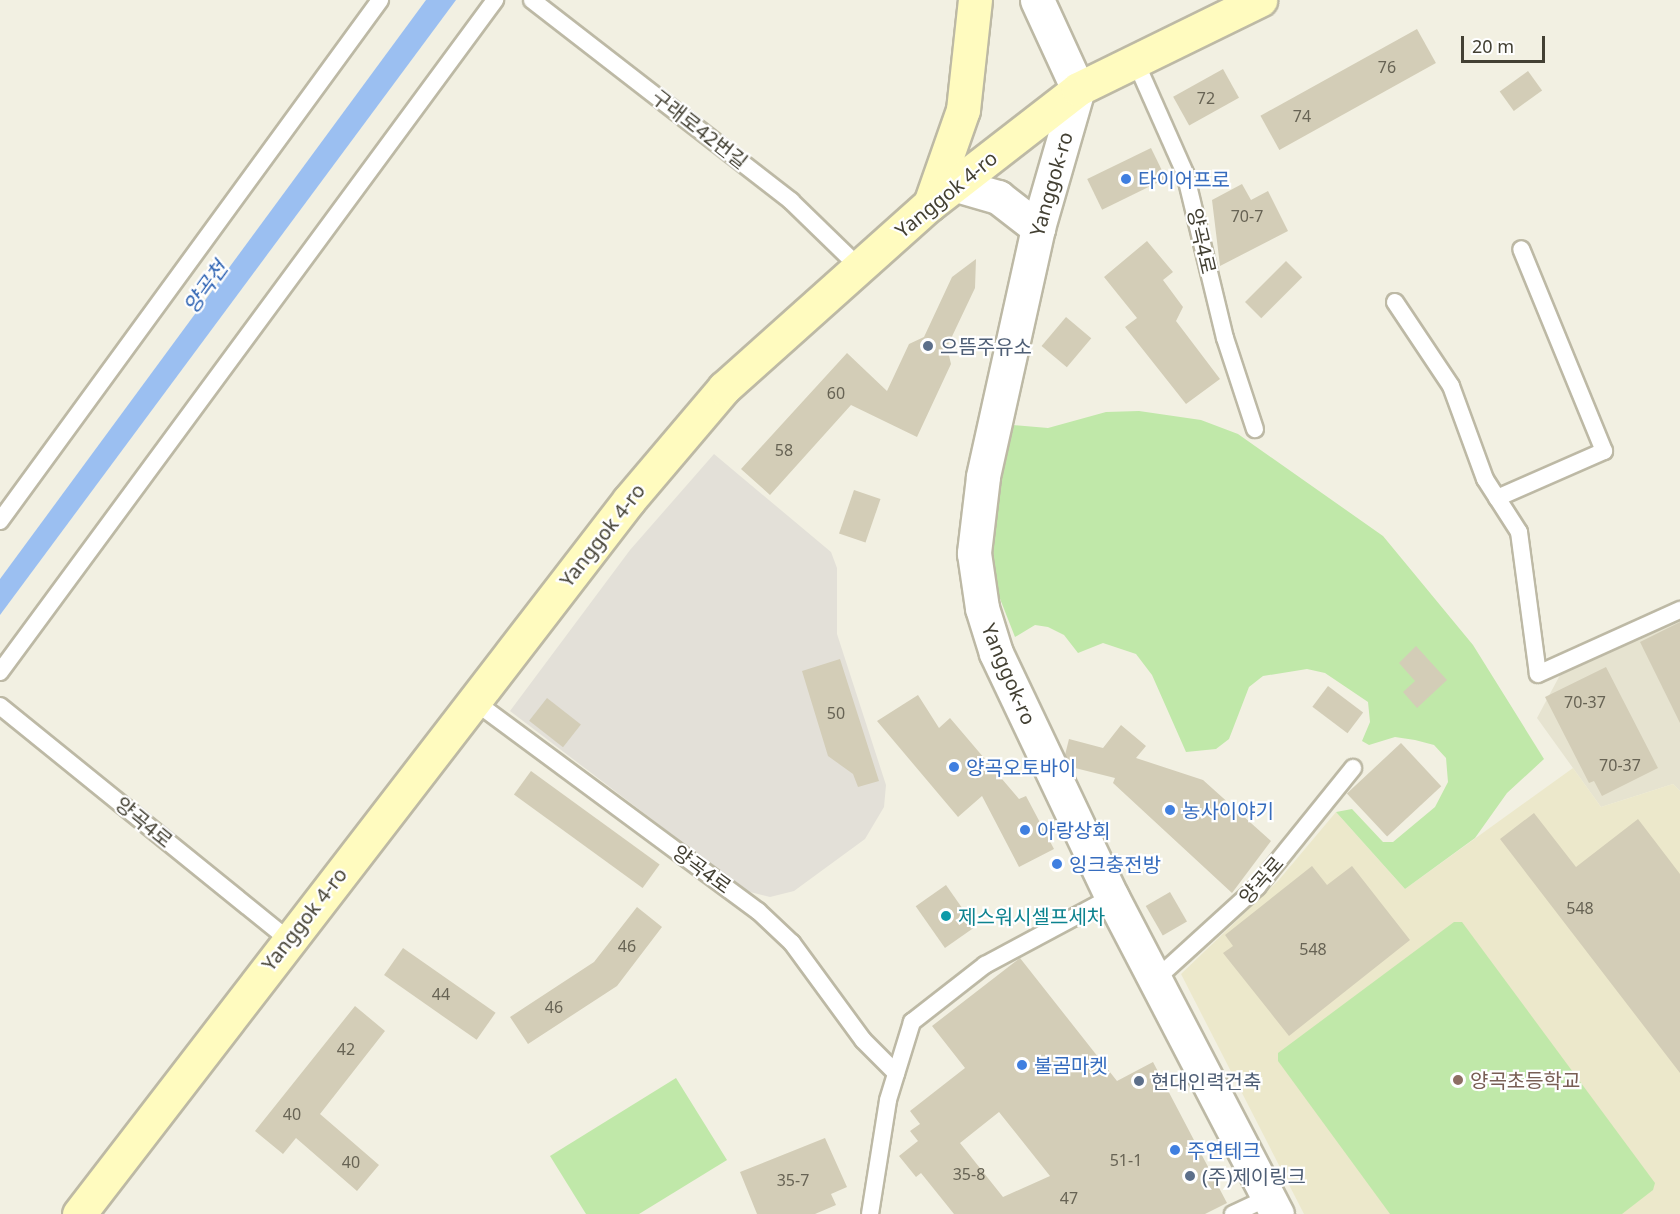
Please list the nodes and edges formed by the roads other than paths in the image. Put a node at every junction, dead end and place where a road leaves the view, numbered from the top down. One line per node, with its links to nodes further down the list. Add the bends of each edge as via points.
1 (380, 0): 17 (lane)
2 (495, 0): 19 (lane)
3 (532, 0): 13 (lane, 구래로42번길, via 791,201)
4 (975, 0): 10 (main road, via 963,110)
5 (1037, 0): 8 (street)
6 (1260, 0): 7 (main road, Yanggok 4-ro)
7 (1134, 58): 8 (main road, Yanggok 4-ro); 15 (lane, 양곡4로, via 1185,173 1225,338)
8 (1078, 89): 9 (main road, Yanggok 4-ro); 11 (street, Yanggok-ro)
9 (956, 185): 10 (main road, Yanggok 4-ro); 11 (street, via 998,197)
10 (930, 204): 13 (main road, Yanggok 4-ro)
11 (1038, 228): 23 (street, Yanggok-ro, via 983,477 974,553 996,653)
12 (1521, 249): 16 (lane, via 1604,451)
13 (860, 268): 20 (main road, Yanggok 4-ro, via 724,388 674,443)
14 (1395, 302): 16 (lane, via 1451,386 1479,465)
15 (1255, 429)
16 (1497, 498): 18 (lane, via 1522,542 1538,674)
17 (0, 521)
18 (1680, 610)
19 (0, 672)
20 (474, 701): 24 (main road, Yanggok 4-ro); 26 (lane, 양곡4로, via 758,911 792,944 863,1040)
21 (0, 706): 24 (lane, 양곡4로)
22 (1353, 768): 25 (lane, 양곡로, via 1257,887)
23 (1112, 897): 25 (street, Yanggok-ro); 26 (lane, via 985,965 937,997 912,1022)
24 (288, 939): 28 (main road, Yanggok 4-ro)
25 (1156, 979): 27 (street, Yanggok-ro)
26 (896, 1073): 29 (lane)
27 (1272, 1206): 30 (lane)
28 (79, 1214)
29 (870, 1214)
30 (1233, 1214)

